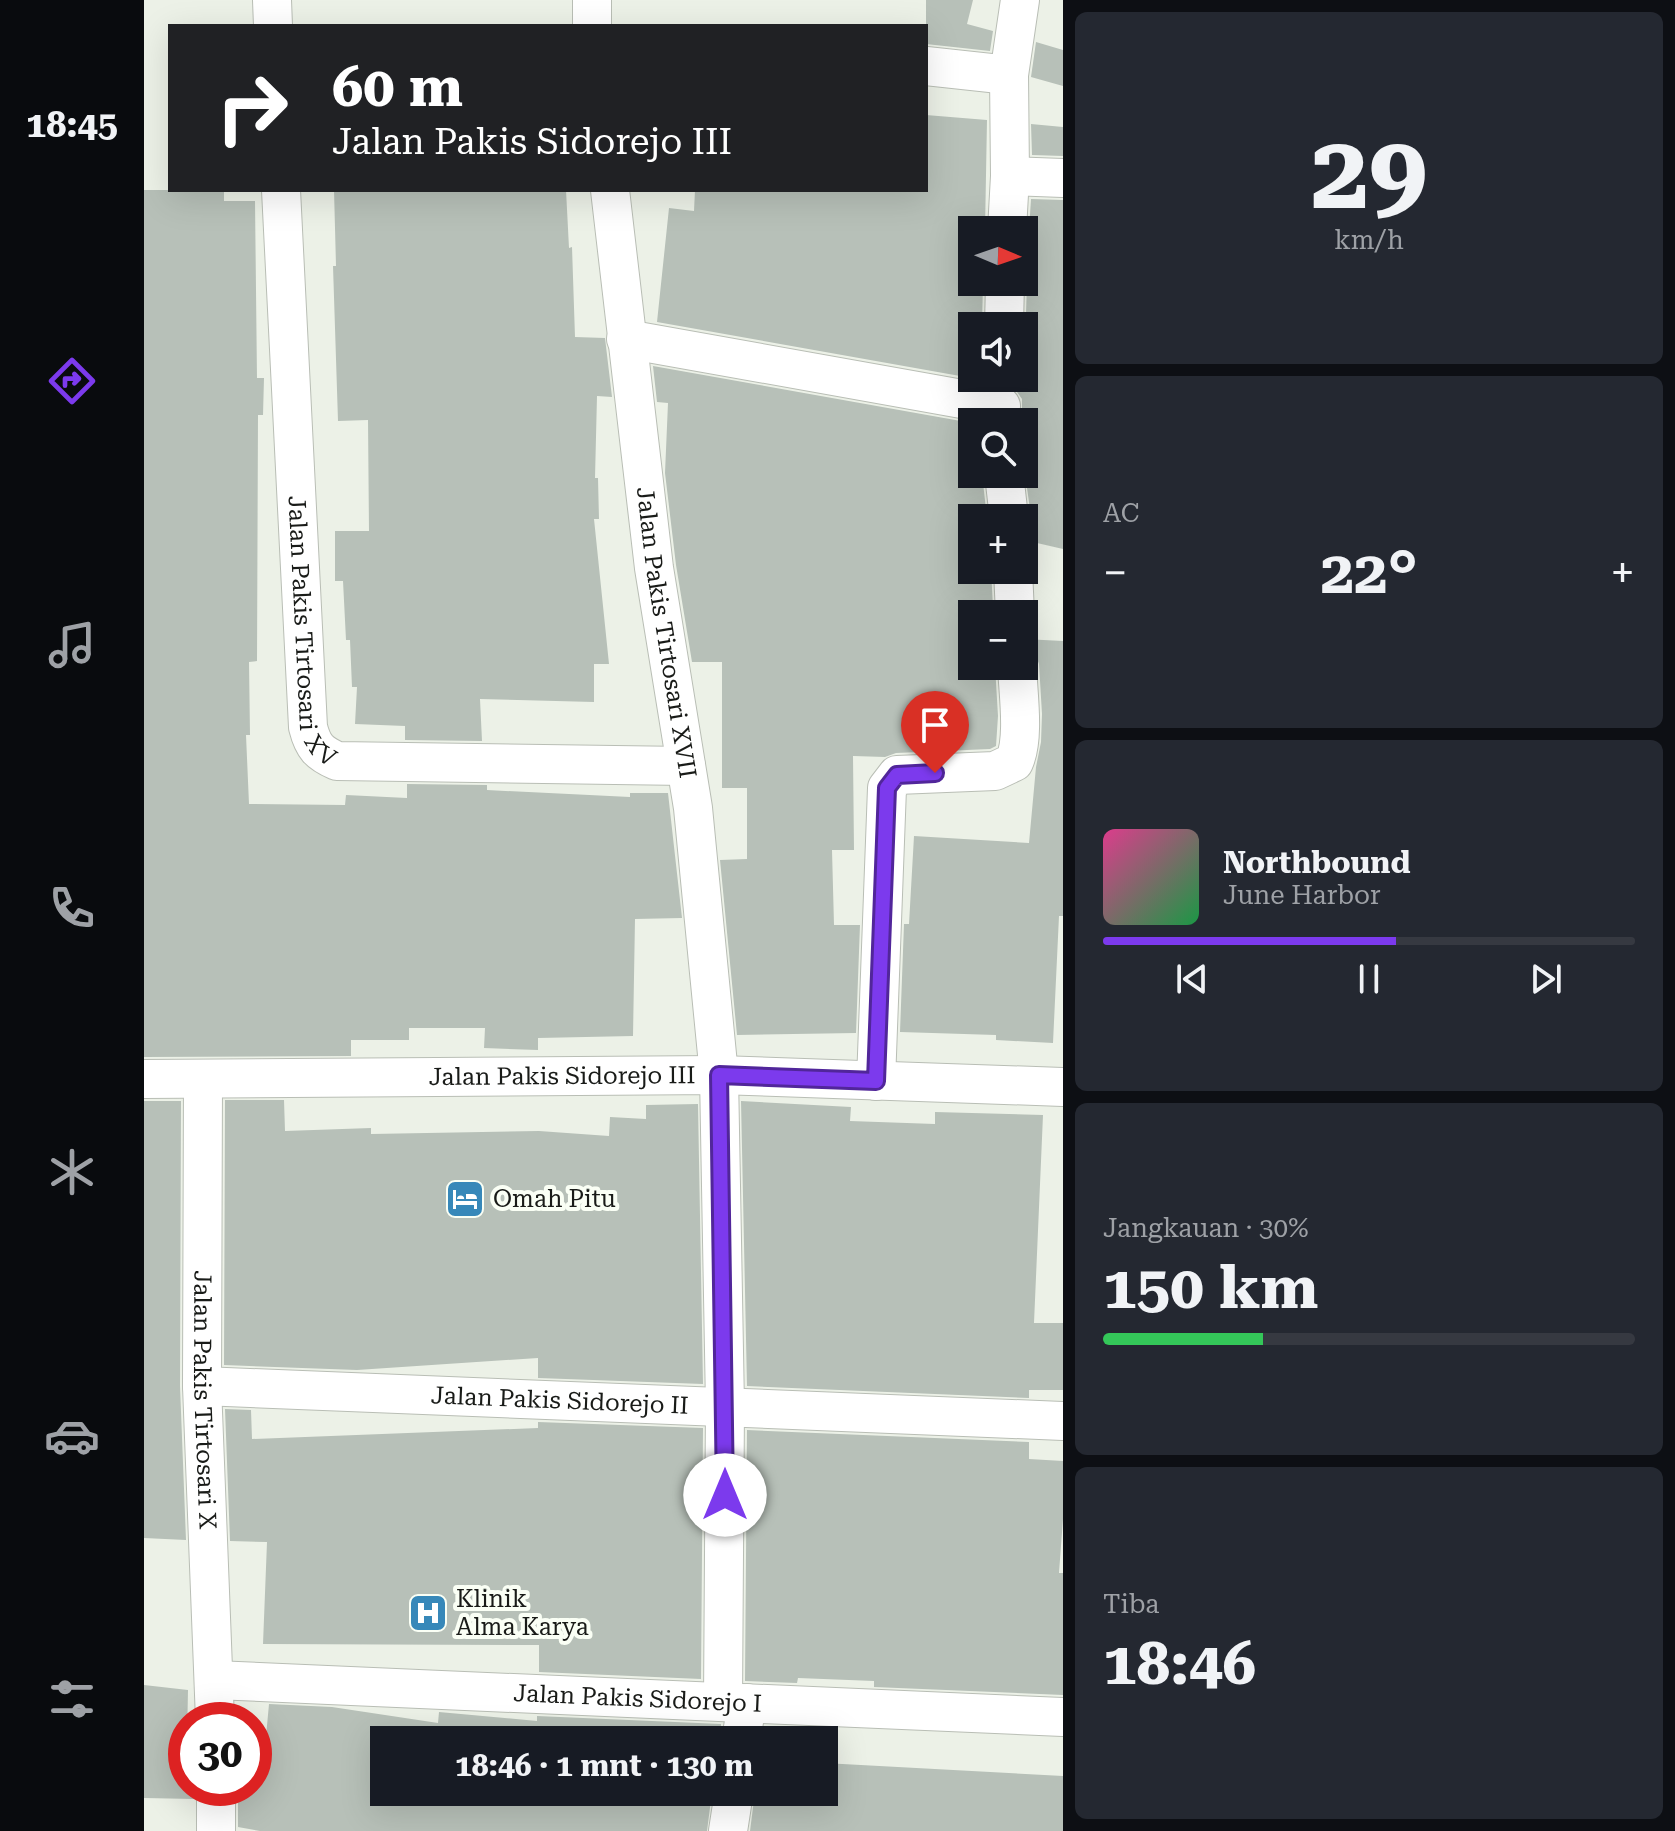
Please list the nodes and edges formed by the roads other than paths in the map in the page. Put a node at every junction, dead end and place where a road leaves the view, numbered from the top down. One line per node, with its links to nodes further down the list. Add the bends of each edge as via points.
1 (272, 0): 4 (street)
2 (592, 0): 5 (street)
3 (1020, 0): 7 (street)
4 (273, 24)
5 (592, 24)
6 (928, 66): 7 (street)
7 (1009, 75): 8 (street)
8 (1010, 176): 9 (street); 12 (street)
9 (1063, 178)
10 (281, 192): 16 (street, Jalan Pakis Tirtosari XV, via 313,745 337,761)
11 (610, 192): 13 (street, Jalan Pakis Tirtosari XVII)
12 (1008, 216)
13 (626, 339): 14 (street); 16 (street, Jalan Pakis Tirtosari XVII, via 654,568)
14 (1001, 402)
15 (1017, 680): 20 (street, via 1019,751 1014,762 995,771 897,775 887,788)
16 (686, 766): 17 (street, Jalan Pakis Tirtosari XVII)
17 (719, 1075): 19 (street, Jalan Pakis Sidorejo III); 20 (street, Jalan Pakis Sidorejo III); 23 (street, Jalan Pakis Tirtosari XVII)
18 (144, 1079): 19 (street, Jalan Pakis Sidorejo III)
19 (203, 1080): 22 (street, Jalan Pakis Tirtosari X)
20 (876, 1081): 21 (street, Jalan Pakis Sidorejo III)
21 (1063, 1087)
22 (202, 1386): 23 (street, Jalan Pakis Sidorejo II); 25 (street, Jalan Pakis Tirtosari X)
23 (725, 1406): 24 (street, Jalan Pakis Sidorejo II); 27 (street, Jalan Pakis Tirtosari XVII)
24 (1063, 1421)
25 (214, 1680): 26 (street, Jalan Pakis Tirtosari X); 27 (street, Jalan Pakis Sidorejo I)
26 (215, 1702)
27 (735, 1702): 28 (street, Jalan Pakis Sidorejo I); 29 (street, Jalan Pakis Tirtosari XVII)
28 (1063, 1717)
29 (739, 1726)
30 (216, 1806): 32 (street)
31 (732, 1806): 33 (street)
32 (216, 1831)
33 (728, 1831)

